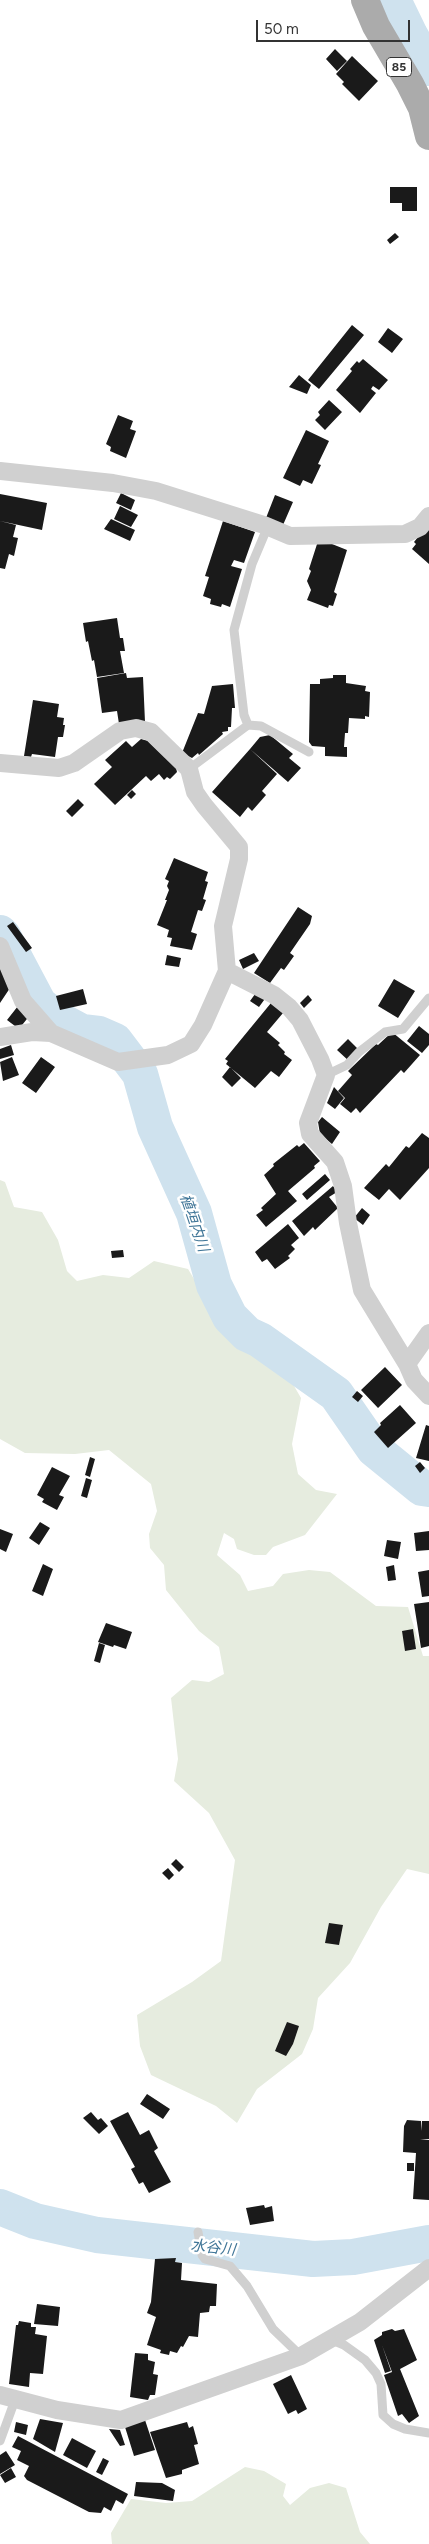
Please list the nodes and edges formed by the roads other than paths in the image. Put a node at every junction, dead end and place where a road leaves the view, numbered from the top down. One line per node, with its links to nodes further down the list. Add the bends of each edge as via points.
1 (365, 0): 2 (main road, 85, via 422,108)
2 (429, 136)
3 (0, 471): 5 (street, via 156,491)
4 (429, 516): 5 (street, via 420,527 405,534 290,536)
5 (268, 526): 6 (lane, via 252,564 234,630)
6 (248, 725): 7 (lane, via 261,726); 9 (lane)
7 (308, 752)
8 (0, 763): 9 (street, via 59,768 74,763 120,731 136,728 151,732)
9 (189, 769): 11 (street, via 195,792 240,847 223,926)
10 (0, 946): 13 (street, via 23,1001)
11 (227, 971): 13 (street, via 191,1044 168,1055 118,1062); 15 (street, via 274,995 289,1007 300,1020)
12 (429, 998): 15 (lane, via 403,1028 385,1032 347,1065)
13 (51, 1033): 14 (street)
14 (0, 1037)
15 (326, 1075): 17 (street, via 308,1123 310,1134 335,1162 344,1186 349,1231 362,1290)
16 (429, 1333): 17 (street)
17 (407, 1364): 18 (street, via 414,1380)
18 (429, 1396)
19 (198, 2232): 22 (lane, via 205,2259 230,2266 247,2286 273,2329)
20 (429, 2268): 21 (street)
21 (332, 2340): 22 (street); 24 (lane, via 365,2360 376,2373 381,2384 383,2415 405,2429)
22 (301, 2356): 23 (street, via 121,2420 57,2410)
23 (7, 2397): 25 (lane)
24 (429, 2433)
25 (0, 2441)

